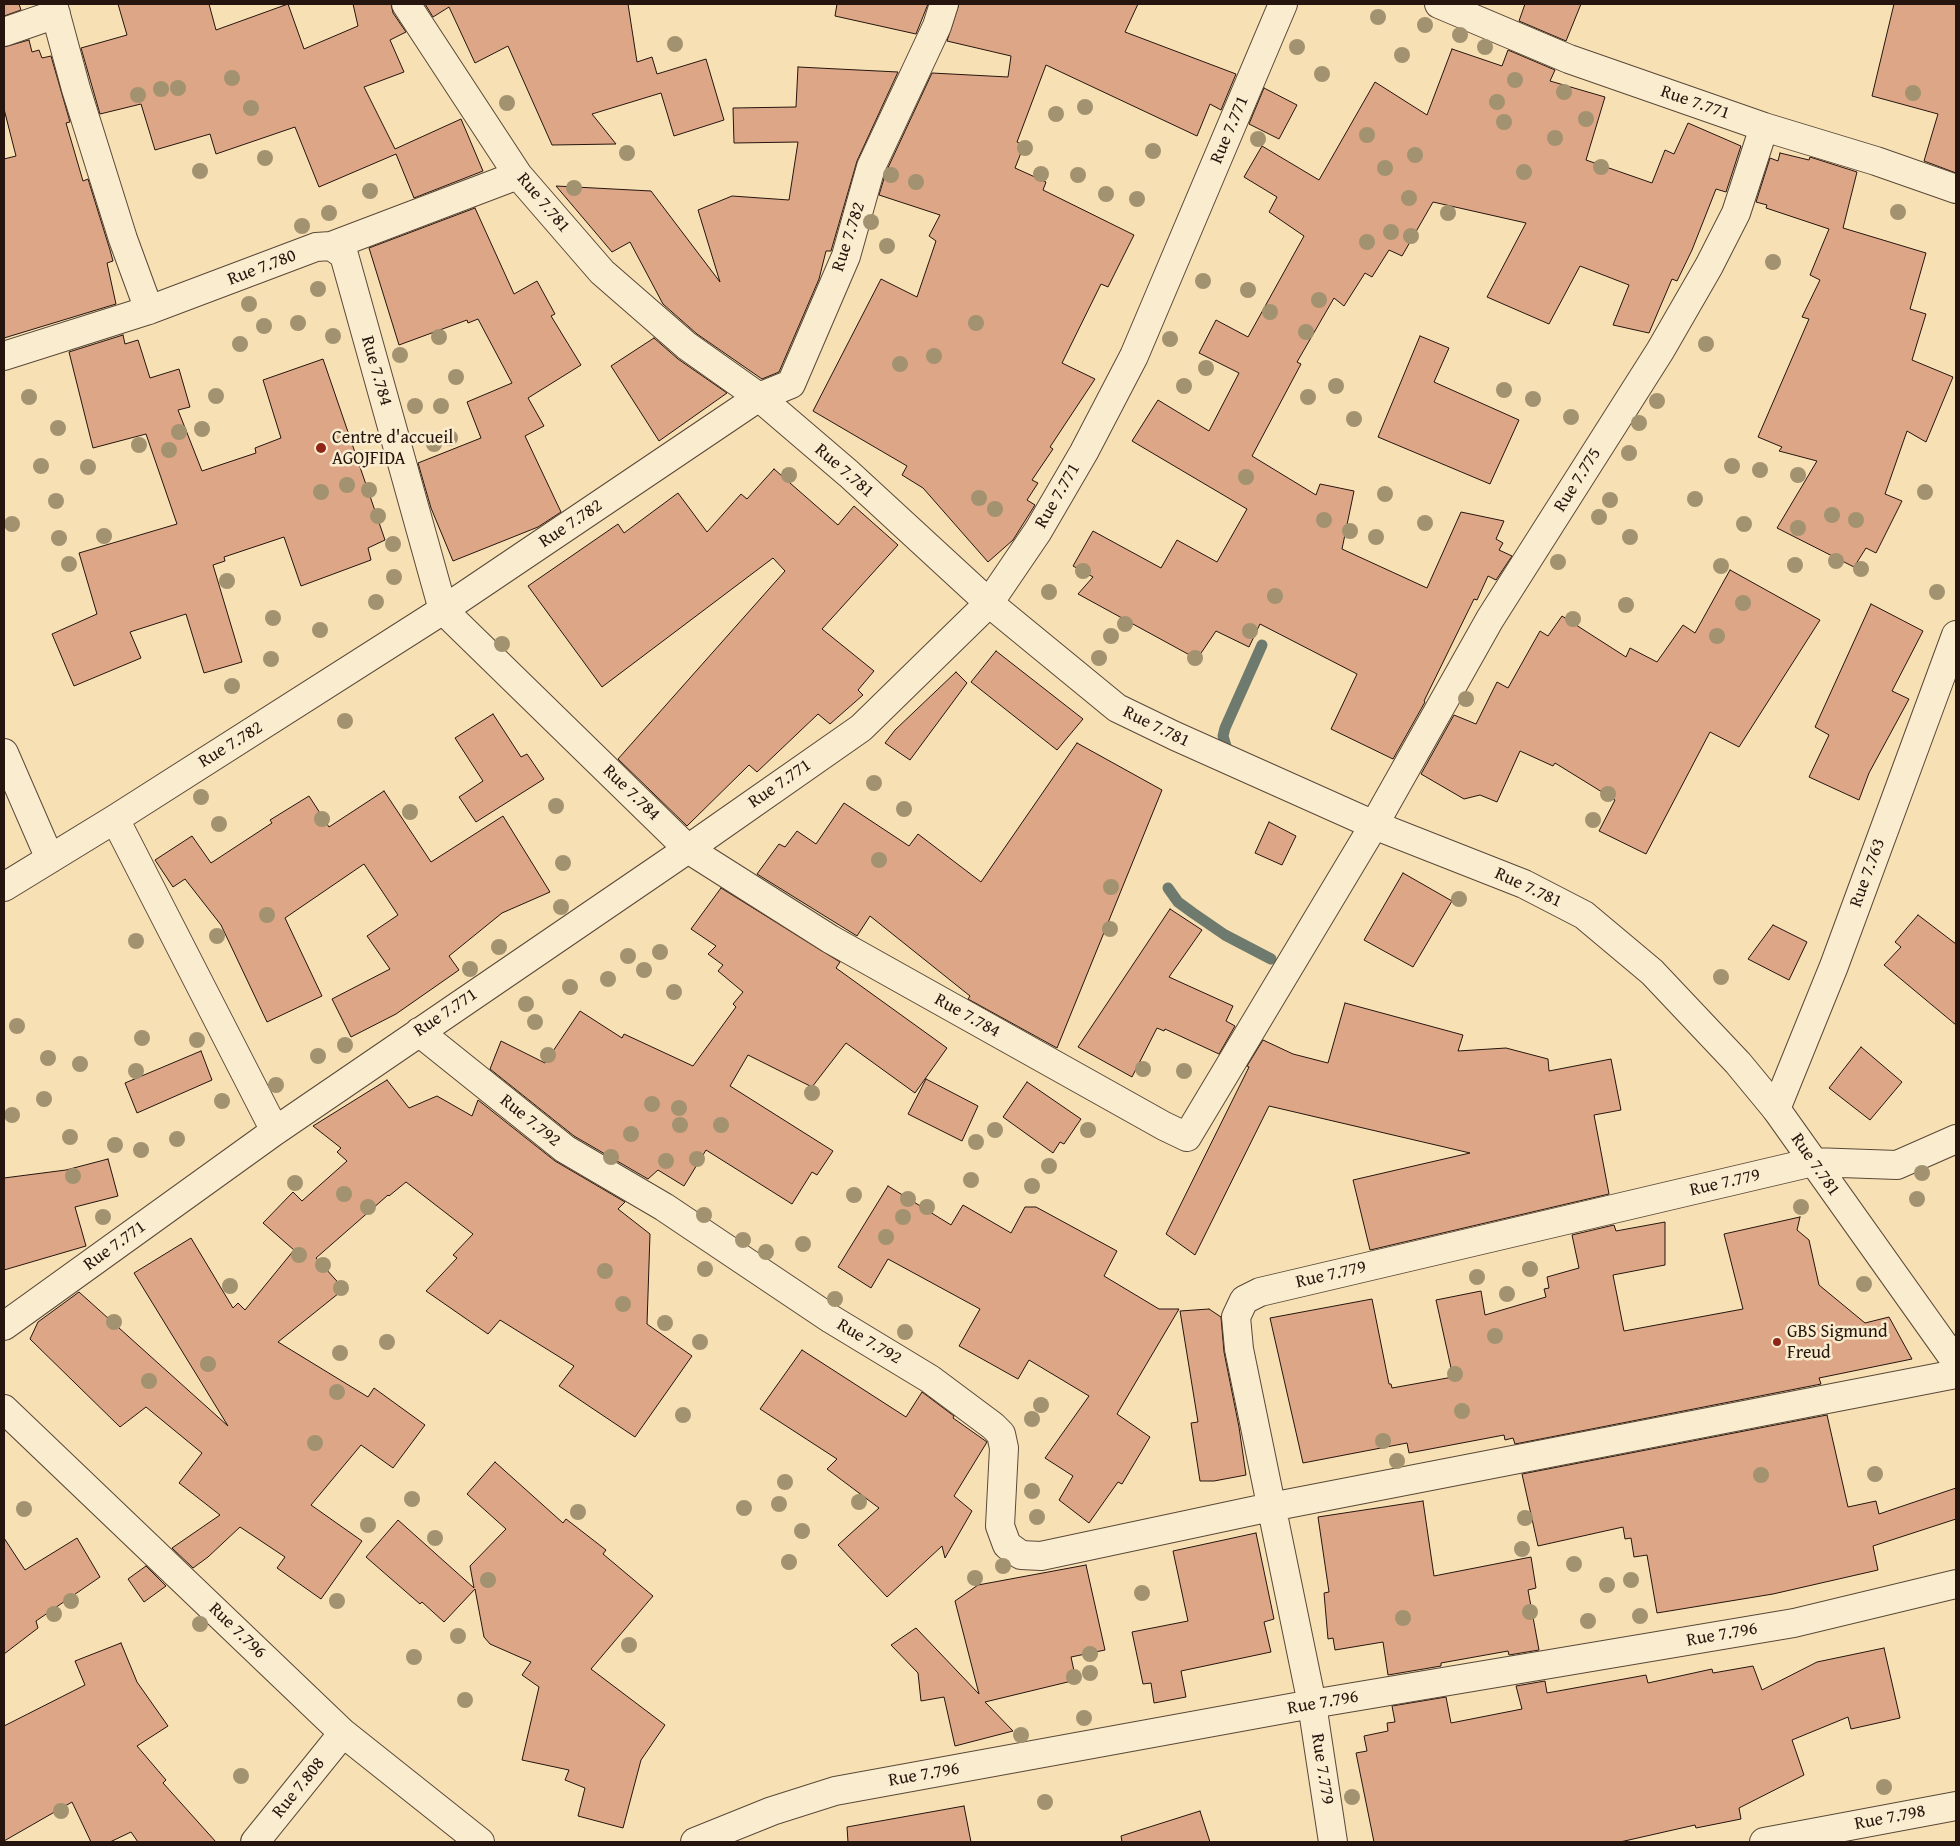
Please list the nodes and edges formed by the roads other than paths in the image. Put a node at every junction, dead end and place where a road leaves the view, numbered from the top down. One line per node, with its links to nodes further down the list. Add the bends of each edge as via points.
1 (406, 4): 8 (street, Rue 7.781)
2 (944, 4): 13 (street, Rue 7.782, via 937,26 871,167 846,256 791,384)
3 (1283, 4): 14 (street, Rue 7.771, via 1134,356 1038,531)
4 (1439, 4): 7 (street, Rue 7.771, via 1569,59)
5 (55, 9): 6 (street); 11 (street, via 123,240)
6 (4, 32)
7 (1764, 127): 9 (street, Rue 7.771); 19 (street, Rue 7.775, via 1736,213 1709,266 1660,351 1490,619)
8 (518, 175): 10 (street, Rue 7.780); 13 (street, Rue 7.781, via 602,272 687,346)
9 (1956, 189)
10 (338, 251): 11 (street, Rue 7.780, via 316,247); 15 (street, Rue 7.784)
11 (149, 310): 12 (street, Rue 7.780)
12 (4, 356)
13 (759, 398): 14 (street, Rue 7.781, via 849,474); 15 (street, Rue 7.782)
14 (989, 603): 19 (street, Rue 7.781, via 1117,708); 20 (street, Rue 7.771, via 861,728)
15 (443, 610): 18 (street, Rue 7.782); 20 (street, Rue 7.784)
16 (1956, 635): 24 (street, Rue 7.763, via 1834,966)
17 (4, 753): 21 (street)
18 (115, 818): 21 (street, Rue 7.782); 26 (street)
19 (1374, 825): 24 (street, Rue 7.781, via 1524,884 1584,914 1652,972 1738,1063); 25 (street, Rue 7.775, via 1187,1137)
20 (688, 849): 23 (street, Rue 7.771); 25 (street, Rue 7.784, via 830,939)
21 (50, 859): 22 (street, Rue 7.782)
22 (4, 887)
23 (419, 1032): 26 (street, Rue 7.771); 33 (street, Rue 7.792, via 565,1149 664,1207 831,1319 930,1379 993,1426 1001,1434 1004,1448 1000,1526 1007,1545 1021,1555 1041,1556)
24 (1776, 1109): 28 (street, Rue 7.781)
25 (1164, 1126)
26 (275, 1131): 29 (street, Rue 7.771)
27 (1956, 1139): 28 (street, Rue 7.779, via 1897,1165)
28 (1813, 1162): 30 (street, Rue 7.781); 33 (street, Rue 7.779, via 1260,1292 1244,1300 1236,1317 1239,1349)
29 (4, 1326)
30 (1956, 1362)
31 (1956, 1374): 33 (street, Rue 7.792)
32 (4, 1409): 36 (street, Rue 7.796)
33 (1271, 1507): 35 (street, Rue 7.779)
34 (1956, 1584): 35 (street, Rue 7.796, via 1794,1623)
35 (1312, 1704): 40 (street, Rue 7.796, via 835,1791 772,1811); 41 (street, Rue 7.779)
36 (343, 1733): 38 (street, Rue 7.808); 39 (street, Rue 7.796)
37 (1956, 1806): 42 (street, Rue 7.798)
38 (255, 1842)
39 (480, 1842)
40 (695, 1842)
41 (1333, 1842)
42 (1764, 1842)

